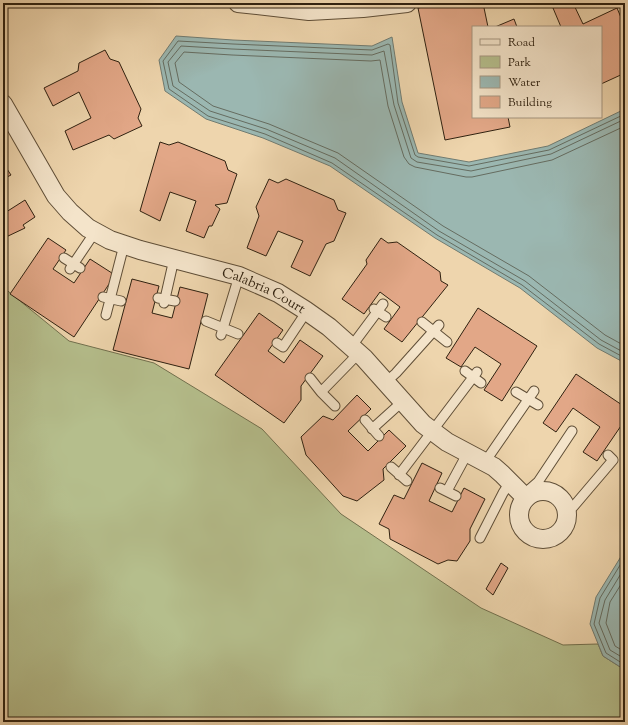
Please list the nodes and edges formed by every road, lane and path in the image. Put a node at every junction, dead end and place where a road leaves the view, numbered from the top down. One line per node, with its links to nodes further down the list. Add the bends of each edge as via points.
1 (238, 3): 2 (street, via 309,11)
2 (408, 3)
3 (3, 104): 4 (street, Calabria Court, via 56,196 70,212)
4 (95, 232): 5 (street, Calabria Court); 6 (lane, via 74,267)
5 (124, 245): 7 (street, Calabria Court); 9 (lane)
6 (64, 258)
7 (174, 259): 8 (street, Calabria Court); 11 (lane, via 163,300)
8 (239, 276): 12 (street, Calabria Court, via 278,293); 18 (lane)
9 (107, 298): 10 (lane); 13 (lane)
10 (121, 301)
11 (175, 301)
12 (307, 311): 21 (lane); 22 (street, Calabria Court)
13 (106, 315)
14 (386, 317): 22 (lane, via 378,308)
15 (206, 321): 18 (lane)
16 (422, 322): 17 (lane)
17 (436, 328): 20 (lane); 25 (lane)
18 (222, 332): 19 (lane)
19 (238, 334)
20 (447, 342)
21 (283, 347)
22 (355, 350): 25 (street, Calabria Court); 27 (lane)
23 (465, 371): 35 (lane, via 477,377)
24 (310, 378): 27 (lane)
25 (386, 382): 30 (street, Calabria Court)
26 (534, 391): 29 (lane)
27 (321, 392): 32 (lane)
28 (516, 392): 29 (lane)
29 (528, 399): 31 (lane); 40 (lane)
30 (403, 401): 34 (lane); 35 (street, Calabria Court)
31 (538, 405)
32 (335, 406)
33 (365, 420): 34 (lane)
34 (372, 429): 37 (lane)
35 (432, 431): 38 (street, Calabria Court); 42 (lane)
36 (572, 431): 46 (lane, via 538,482)
37 (379, 436)
38 (467, 454): 40 (street, Calabria Court); 45 (lane)
39 (608, 455): 47 (lane, via 613,460 573,507)
40 (485, 462): 44 (street, Calabria Court)
41 (391, 467): 42 (lane)
42 (399, 474): 43 (lane)
43 (407, 481)
44 (510, 482): 46 (street, Calabria Court); 48 (lane)
45 (448, 492)
46 (524, 496): 47 (street, via 546,491 560,498); 47 (street, via 518,516 520,524 524,531 539,539 554,537 560,532 567,519)
47 (566, 509)
48 (480, 538)

